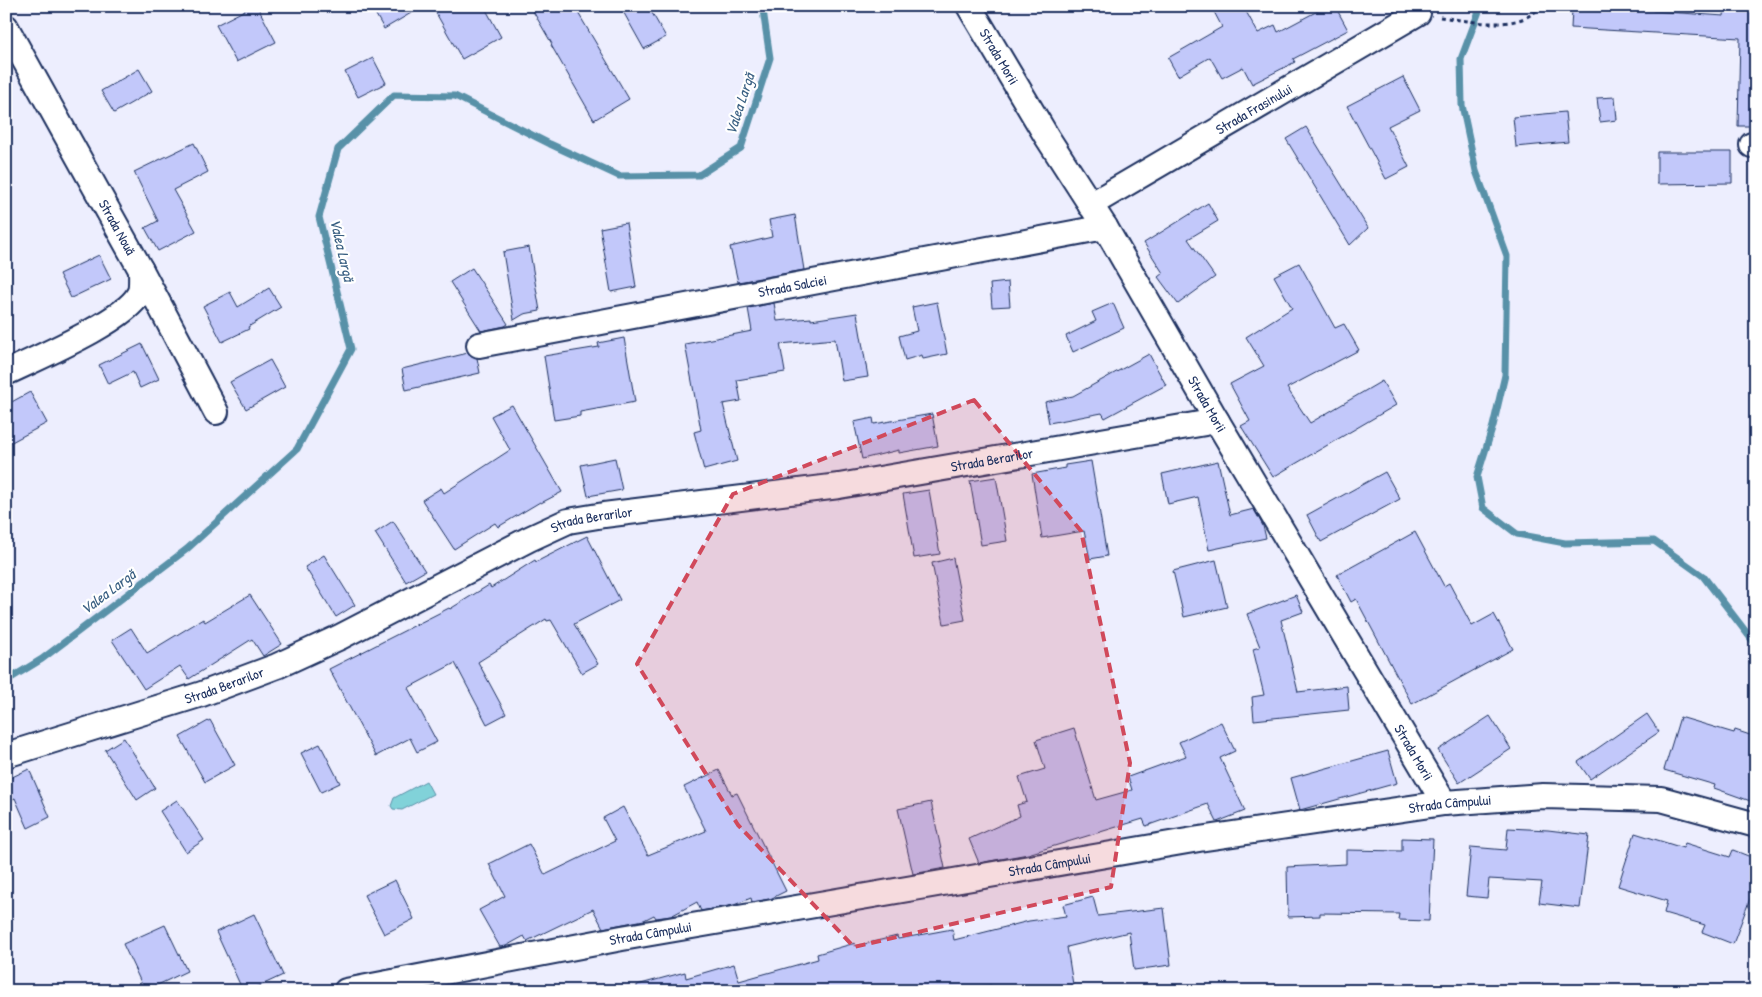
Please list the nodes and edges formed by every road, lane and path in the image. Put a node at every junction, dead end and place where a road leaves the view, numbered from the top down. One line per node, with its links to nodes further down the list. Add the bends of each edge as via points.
1 (970, 6): 6 (street, Strada Morii)
2 (1541, 6): 4 (path, via 1535,14 1500,24)
3 (1418, 13): 6 (street, Strada Frasinului)
4 (1462, 20)
5 (6, 27): 8 (street, Strada Nouă)
6 (1090, 205): 7 (street, Strada Morii)
7 (1105, 227): 9 (street, Strada Salciei); 12 (street, Strada Morii)
8 (141, 270): 10 (street, Strada Nouă, via 140,292 130,306 110,321); 11 (street)
9 (479, 345)
10 (6, 373)
11 (216, 412)
12 (1217, 421): 13 (street, Strada Berarilor, via 839,486 568,521 277,666 202,694); 14 (street, Strada Morii)
13 (6, 755)
14 (1444, 802): 15 (street, Strada Câmpului, via 1543,796 1660,799); 16 (street, Strada Câmpului, via 1200,839 651,933)
15 (1756, 825)
16 (346, 991)

